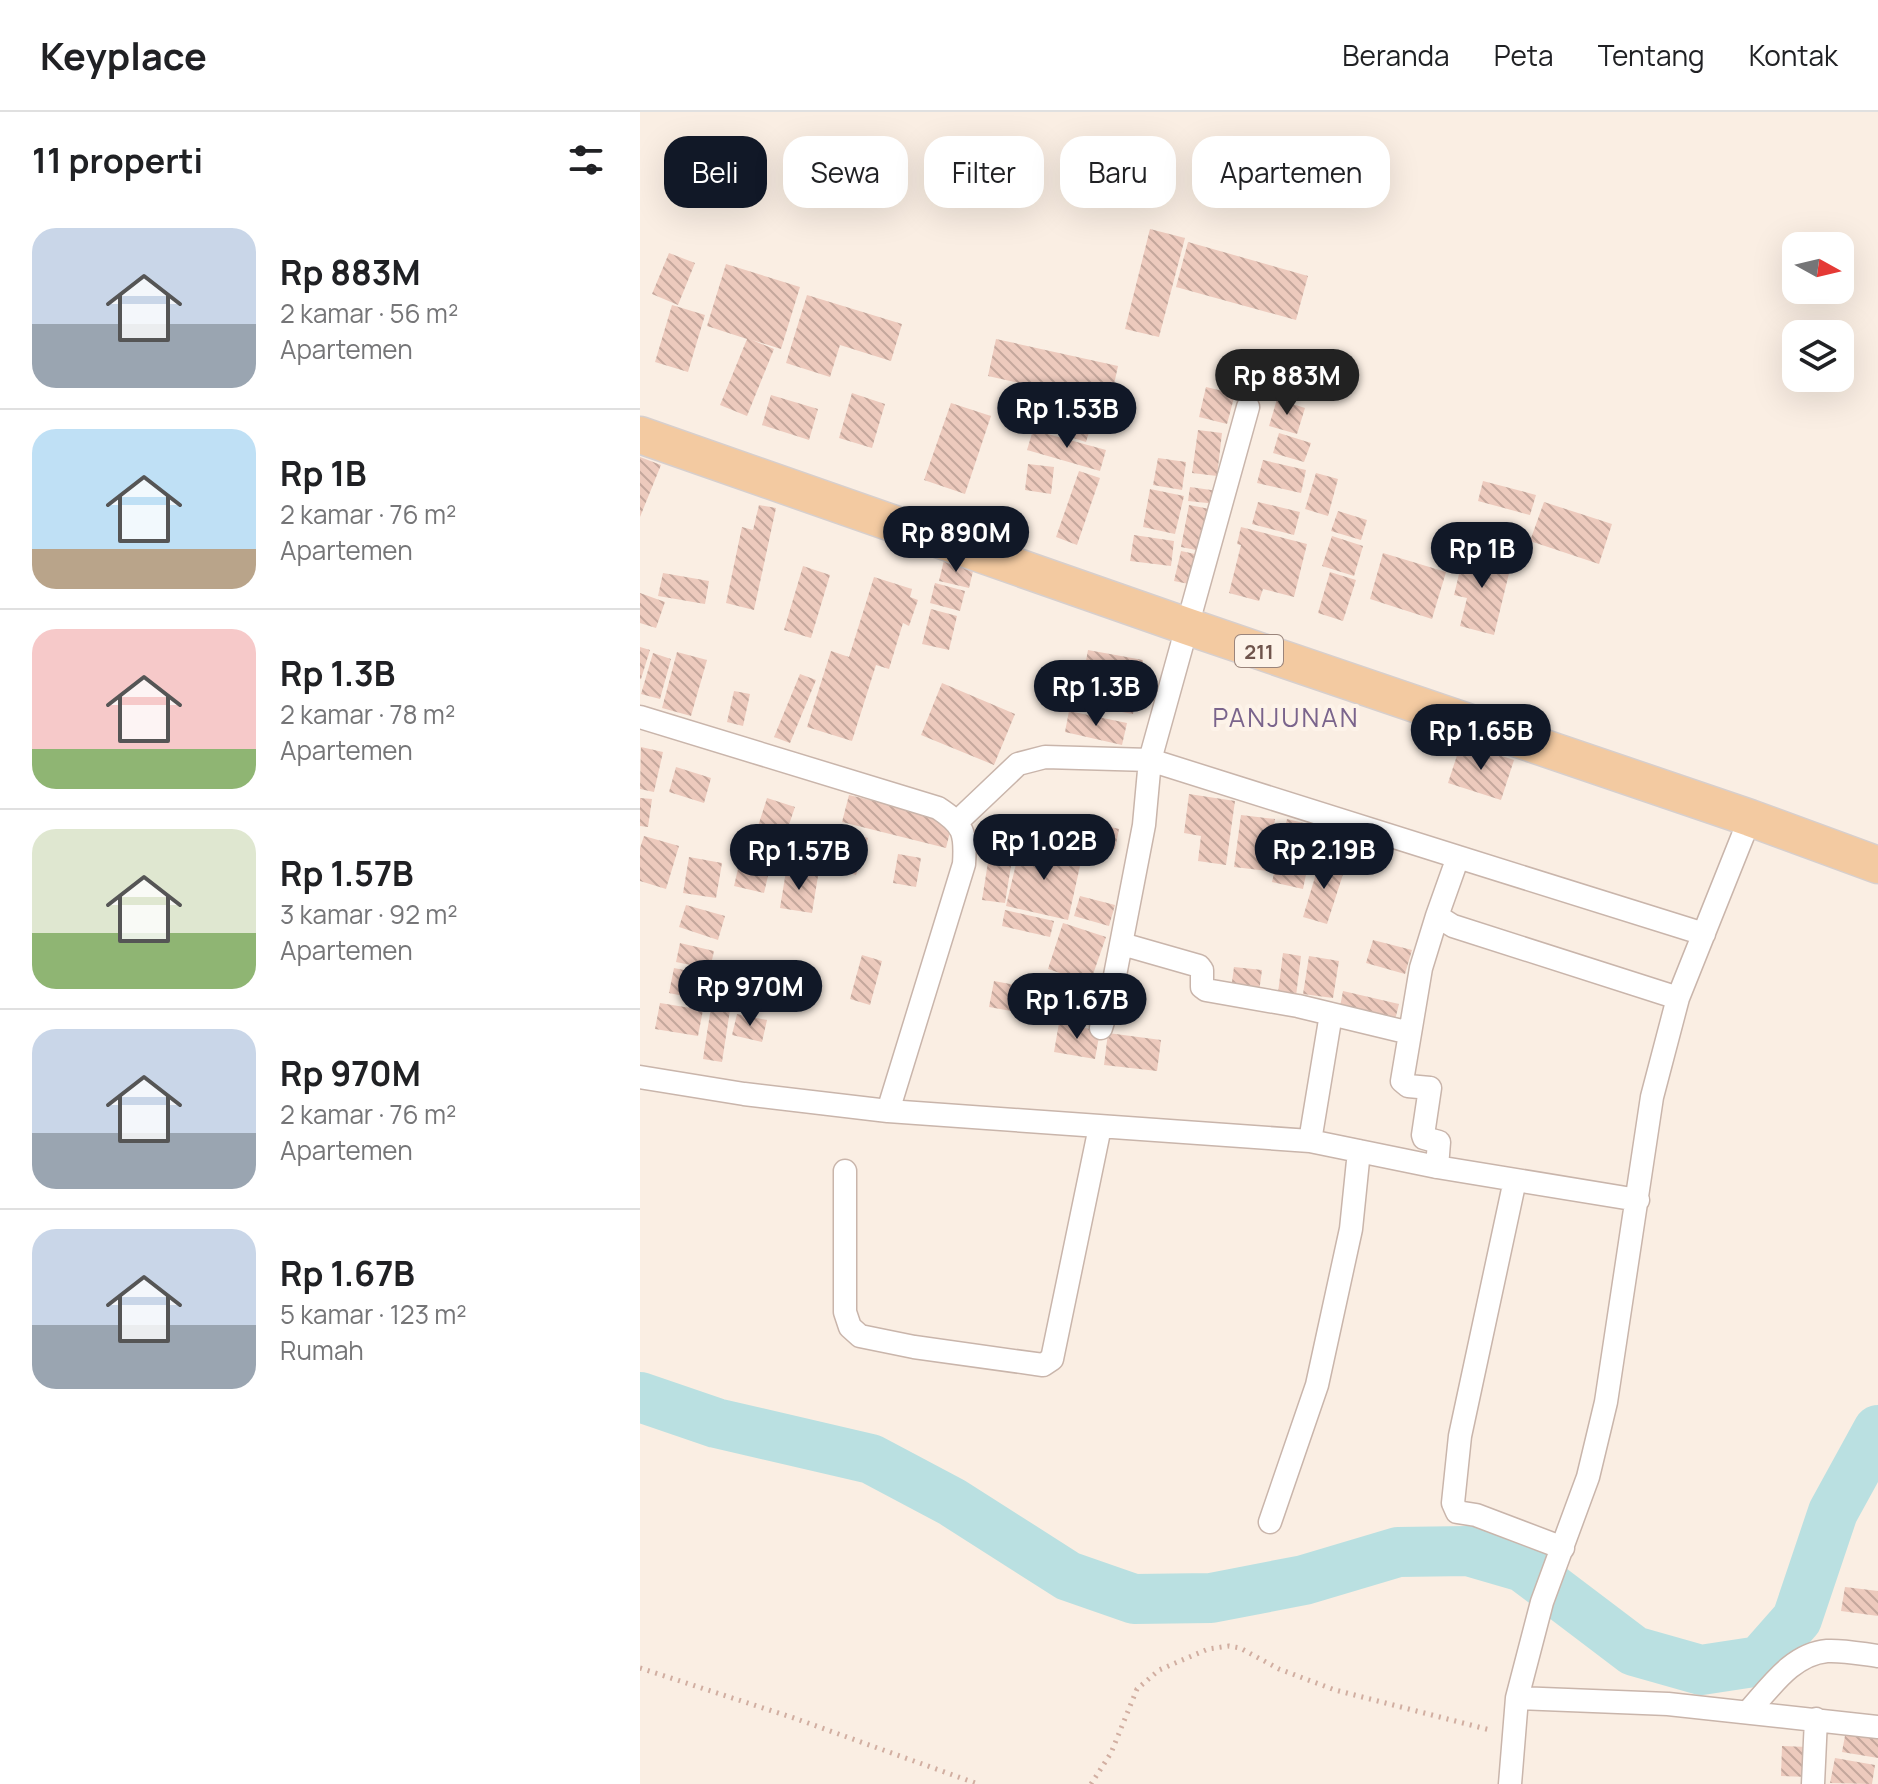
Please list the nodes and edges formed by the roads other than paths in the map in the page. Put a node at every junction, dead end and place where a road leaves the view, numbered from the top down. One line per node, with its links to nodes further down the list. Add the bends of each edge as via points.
1 (1248, 407): 3 (street)
2 (640, 435): 3 (main road, 211)
3 (1189, 627): 5 (street); 6 (main road, 211)
4 (640, 717): 7 (street, via 938,808)
5 (1150, 760): 7 (street, via 1045,757 1018,764); 8 (street); 12 (street)
6 (1750, 818): 9 (main road, 211); 11 (street)
7 (958, 821): 18 (street, via 965,841 964,864)
8 (1458, 857): 10 (street); 11 (street)
9 (1878, 865)
10 (1437, 916): 13 (street, via 1453,926); 16 (street)
11 (1704, 934): 13 (street)
12 (1122, 944): 14 (street, via 1201,967 1204,989); 15 (street)
13 (1678, 998): 25 (street, via 1652,1097)
14 (1331, 1014): 16 (street); 20 (street)
15 (1101, 1028)
16 (1410, 1033): 22 (street, via 1402,1081 1430,1088 1423,1135 1439,1142)
17 (640, 1077): 18 (street)
18 (888, 1111): 19 (street)
19 (1100, 1127): 20 (street); 23 (street, via 1052,1359 1043,1365 860,1336 850,1327 845,1312)
20 (1310, 1141): 21 (street)
21 (1359, 1151): 22 (street); 26 (street, via 1351,1229 1317,1385)
22 (1437, 1167): 24 (street)
23 (845, 1171)
24 (1515, 1180): 25 (street); 27 (street, via 1460,1436 1453,1503 1457,1512)
25 (1638, 1200): 27 (street, via 1606,1402)
26 (1270, 1522)
27 (1563, 1548): 29 (street, via 1542,1602)
28 (1878, 1656): 30 (street, via 1827,1651 1801,1658)
29 (1517, 1698): 30 (street); 33 (street)
30 (1748, 1712): 31 (street)
31 (1816, 1719): 32 (street); 34 (street)
32 (1878, 1727)
33 (1510, 1784)
34 (1813, 1784)

